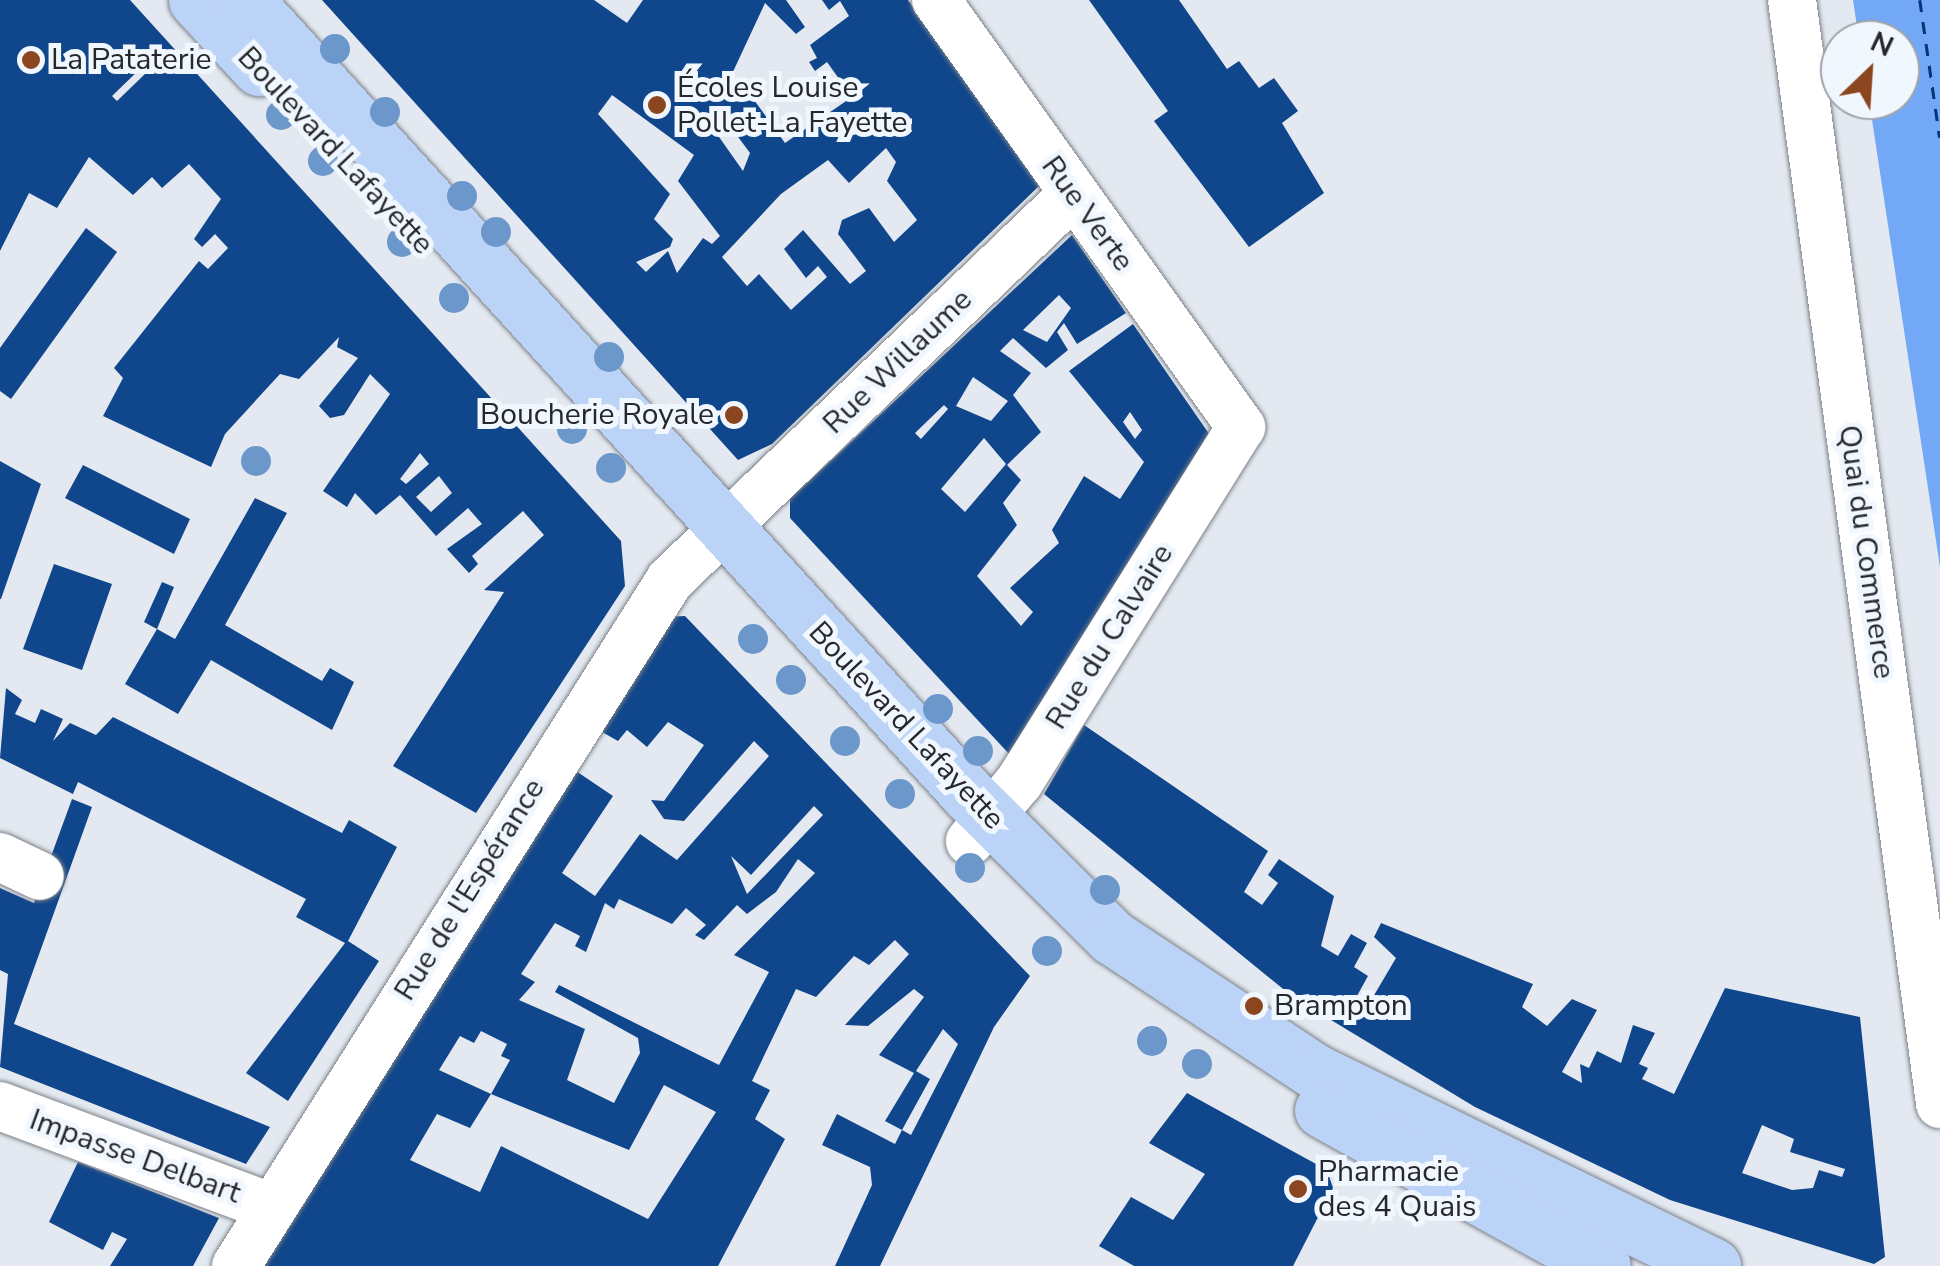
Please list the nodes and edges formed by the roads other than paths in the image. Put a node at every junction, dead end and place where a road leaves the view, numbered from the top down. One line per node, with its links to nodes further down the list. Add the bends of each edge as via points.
1 (196, 0): 7 (main road, Boulevard Lafayette)
2 (245, 0): 7 (main road, Boulevard Lafayette)
3 (936, 0): 5 (street, Rue Verte)
4 (1792, 0): 9 (street, Quai du Commerce)
5 (1072, 195): 6 (street, Rue Verte); 7 (street, Rue Willaume)
6 (1241, 427): 8 (street, Rue du Calvaire)
7 (711, 539): 8 (main road, Boulevard Lafayette); 11 (street, Rue de l'Espérance, via 614,662)
8 (980, 830): 13 (main road, Boulevard Lafayette, via 1072,942 1202,1036); 14 (main road, Boulevard Lafayette, via 1112,937 1238,1025)
9 (1940, 1104)
10 (0, 1106): 11 (street, Impasse Delbart)
11 (270, 1207): 12 (street, Rue de l'Espérance)
12 (236, 1266)
13 (1604, 1266)
14 (1714, 1266)

